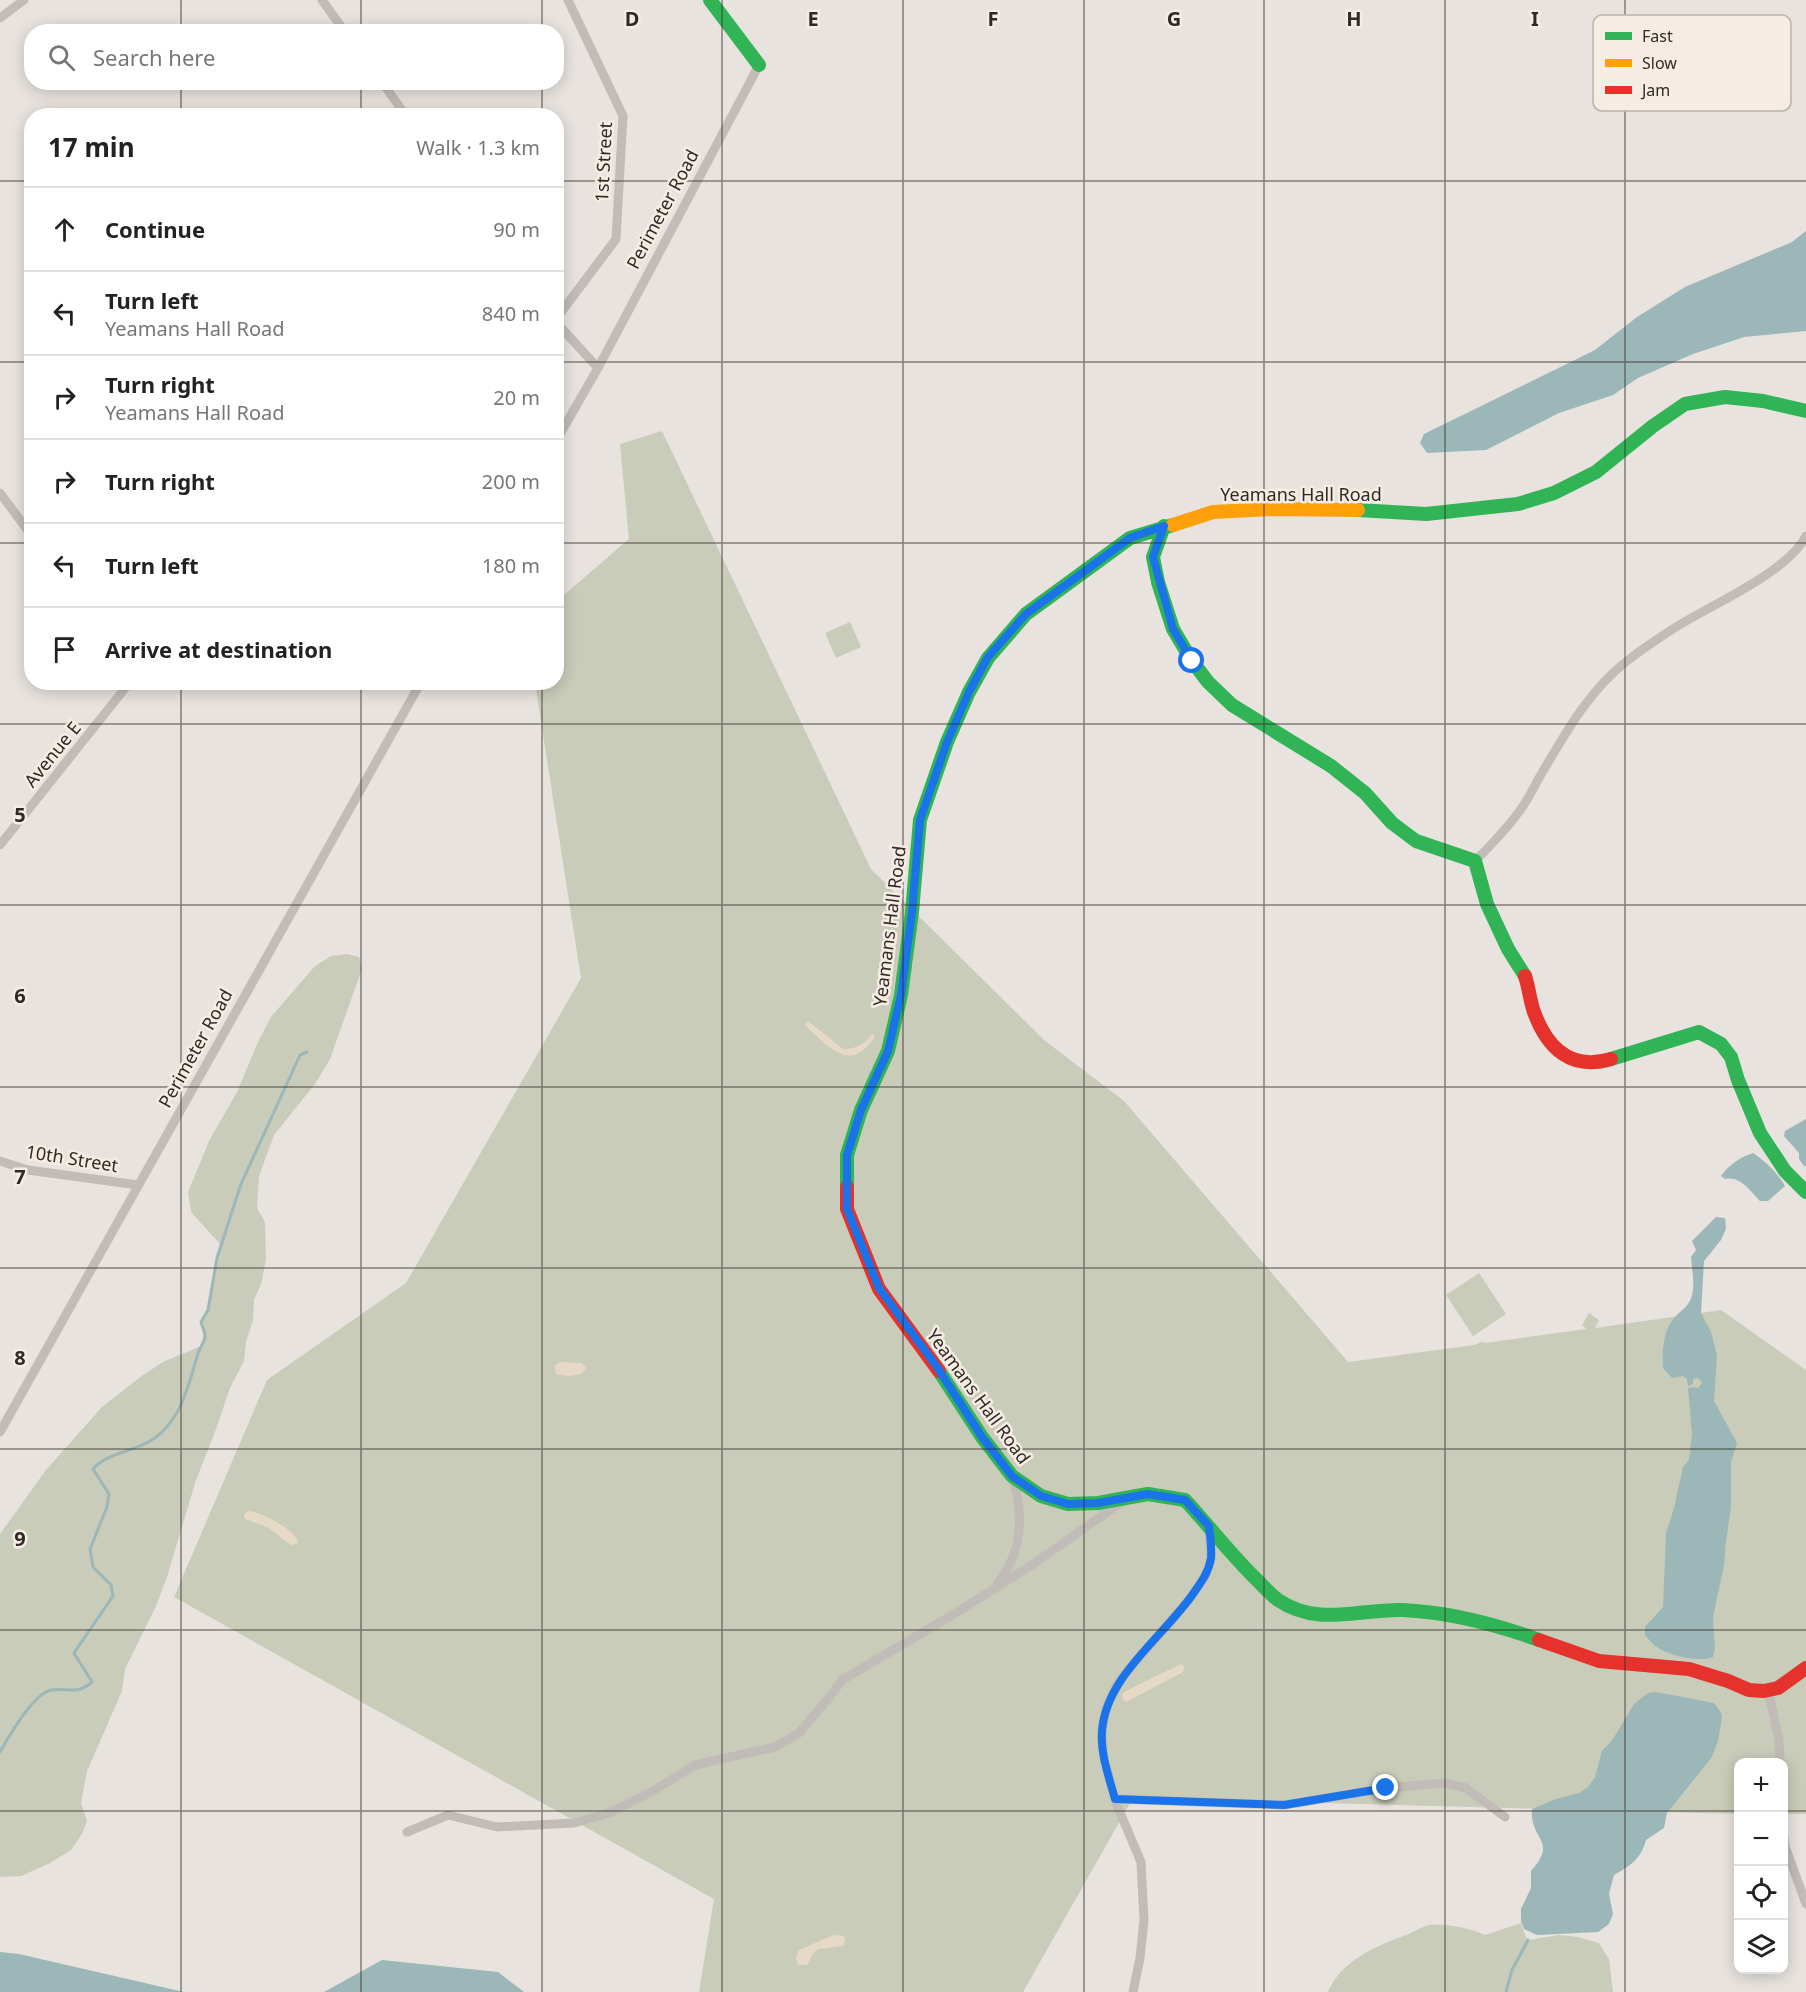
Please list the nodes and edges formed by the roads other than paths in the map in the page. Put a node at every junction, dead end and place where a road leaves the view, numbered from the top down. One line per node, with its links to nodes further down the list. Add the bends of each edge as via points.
1 (24, 0): 5 (street)
2 (322, 0): 6 (street)
3 (568, 0): 10 (street, 1st Street, via 623,116 616,239)
4 (710, 0): 7 (street, Perimeter Road)
5 (0, 18)
6 (339, 24)
7 (759, 65): 12 (street, Perimeter Road)
8 (388, 90): 9 (street)
9 (400, 108)
10 (564, 310)
11 (564, 330): 12 (street)
12 (598, 368): 14 (street, Perimeter Road)
13 (1806, 411): 17 (street, Yeamans Hall Road, via 1725,397 1685,404 1596,472 1554,493 1518,504 1426,514 1344,509 1213,512)
14 (564, 427)
15 (0, 493): 16 (street)
16 (24, 525)
17 (1164, 526): 22 (street, via 1153,557 1158,582 1173,629 1208,682 1232,705 1331,766 1416,841); 27 (street, Yeamans Hall Road, via 1130,538 1026,614 988,657 969,692 920,820 901,995 888,1051 861,1110 847,1155 847,1209 879,1288)
18 (1806, 536): 22 (street, via 1785,560 1676,627 1611,675 1568,729 1519,813)
19 (124, 690): 21 (street, Avenue E)
20 (416, 690): 24 (street, Perimeter Road)
21 (0, 845)
22 (1475, 861): 25 (street, via 1487,904 1526,978 1543,1035 1555,1048 1580,1062 1602,1062 1699,1032 1721,1044 1731,1057 1760,1133 1785,1171)
23 (0, 1161): 24 (street, 10th Street, via 27,1170)
24 (138, 1185): 26 (street, Perimeter Road)
25 (1806, 1192)
26 (0, 1432)
27 (1012, 1476): 28 (street, Yeamans Hall Road, via 1041,1496 1068,1504); 30 (street, via 1019,1496 1018,1541)
28 (1128, 1498): 29 (street, Yeamans Hall Road, via 1148,1494 1185,1500); 30 (street)
29 (1209, 1526): 32 (street, Yeamans Hall Road, via 1238,1562 1278,1600 1312,1614 1401,1610 1463,1617 1599,1661 1689,1669 1749,1690); 34 (street, via 1211,1558 1206,1575 1119,1681 1107,1705 1102,1731 1104,1758)
30 (993, 1589): 36 (street, via 842,1680 799,1733 775,1747 695,1765 609,1813 574,1823 497,1827 447,1815)
31 (1806, 1668): 32 (street, via 1778,1688)
32 (1768, 1690): 33 (street)
33 (1780, 1758)
34 (1115, 1799): 35 (street, via 1284,1805 1444,1782 1466,1788); 39 (street, via 1140,1862 1144,1920)
35 (1505, 1817)
36 (407, 1832)
37 (1788, 1854): 38 (street)
38 (1806, 1904)
39 (1133, 1992)

